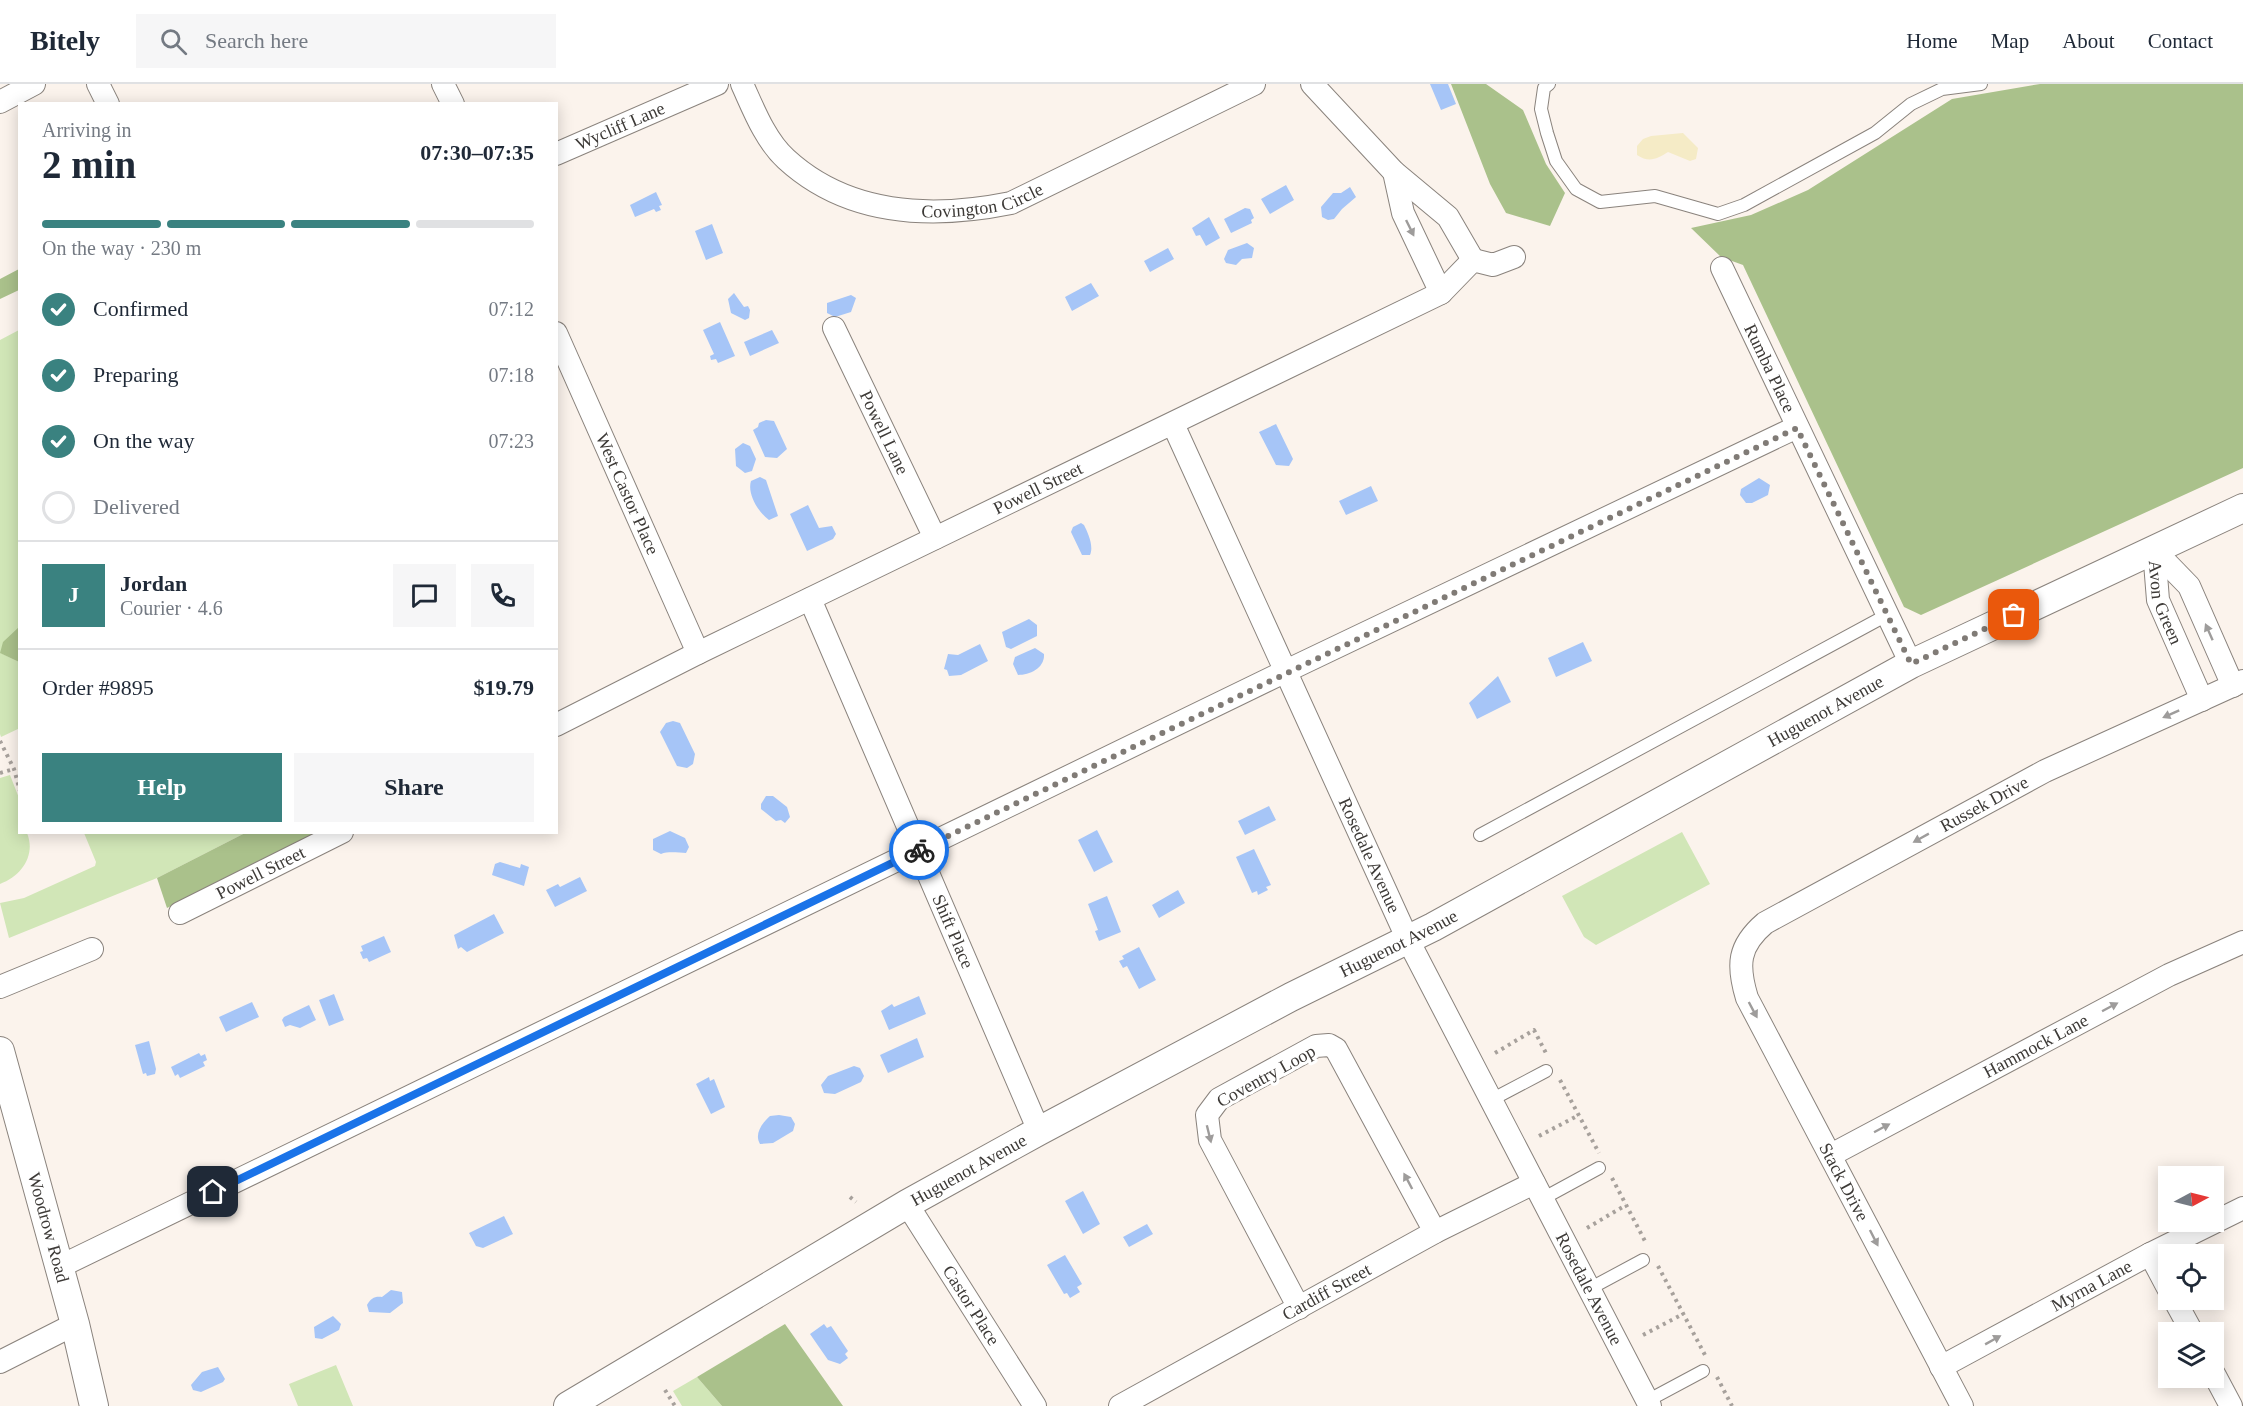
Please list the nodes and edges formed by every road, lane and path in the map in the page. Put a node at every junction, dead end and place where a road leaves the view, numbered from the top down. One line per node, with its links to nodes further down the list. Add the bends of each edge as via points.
1 (34, 84): 10 (street)
2 (98, 84): 11 (street)
3 (443, 84): 12 (street)
4 (717, 84): 13 (street, Wycliff Lane)
5 (742, 84): 6 (street, Covington Circle, via 784,158 815,181 866,204 902,211 977,210 1011,202)
6 (1254, 84)
7 (1312, 84): 14 (street)
8 (1549, 84): 9 (lane, via 1544,88 1541,109 1547,133 1556,161 1576,189 1600,202 1655,196 1718,214 1744,205 1875,134 1911,104 1942,89)
9 (1981, 84)
10 (0, 102)
11 (107, 102)
12 (452, 102)
13 (558, 153)
14 (1394, 172): 16 (street, via 1448,217); 18 (street, one-way to 18, via 1403,213)
15 (1514, 257): 16 (street, via 1493,265)
16 (1473, 260): 18 (street, Powell Street)
17 (1722, 268): 22 (street, Rumba Place)
18 (1441, 293): 21 (street, Powell Street)
19 (834, 328): 24 (street, Powell Lane)
20 (558, 338): 28 (street, West Castor Place)
21 (1173, 424): 24 (street, Powell Street); 30 (street, Rosedale Avenue)
22 (1797, 428): 27 (street, Rumba Place); 30 (street)
23 (2243, 508): 25 (street, Huguenot Avenue)
24 (935, 538): 26 (street, Powell Street)
25 (2154, 550): 29 (street, Huguenot Avenue); 31 (street, Avon Green, one-way to 25, via 2189,586); 32 (street, Avon Green, via 2158,600)
26 (810, 599): 28 (street, Powell Street); 40 (street, Shift Place)
27 (1887, 615): 29 (street, Rumba Place); 39 (lane)
28 (698, 653): 33 (street, Powell Street)
29 (1911, 664): 42 (street, Huguenot Avenue)
30 (1284, 672): 40 (street); 42 (street, Rosedale Avenue)
31 (2238, 683): 32 (street, Russek Drive)
32 (2202, 700): 45 (street, Russek Drive, one-way to 45, via 2044,771 1765,923 1749,937)
33 (558, 724)
34 (0, 741): 35 (path)
35 (14, 770): 36 (path); 37 (path)
36 (0, 774)
37 (18, 784)
38 (338, 834): 41 (street, Powell Street)
39 (1480, 835)
40 (918, 850): 52 (street, Shift Place); 69 (street)
41 (180, 913)
42 (1408, 940): 50 (street, Rosedale Avenue); 52 (street, Huguenot Avenue)
43 (2243, 942): 55 (street, Hammock Lane, one-way to 43, via 2169,975)
44 (92, 949): 46 (street)
45 (1742, 954): 55 (street, Stack Drive, one-way to 55, via 1741,977 1747,998)
46 (0, 987)
47 (1495, 1053): 49 (path, via 1534,1030)
48 (1, 1056): 69 (street, Woodrow Road)
49 (1551, 1069): 50 (lane); 51 (path)
50 (1491, 1100): 58 (street, Rosedale Avenue)
51 (1579, 1115): 53 (path); 54 (path)
52 (1039, 1131): 61 (street, Huguenot Avenue)
53 (1539, 1136)
54 (1600, 1155)
55 (1831, 1155): 77 (street, Stack Drive, one-way to 77)
56 (1599, 1168): 58 (lane)
57 (1610, 1175): 62 (path)
58 (1538, 1191): 65 (street, Cardiff Street); 71 (street, Rosedale Avenue)
59 (850, 1197): 60 (path)
60 (856, 1202)
61 (907, 1204): 84 (street, Huguenot Avenue); 86 (street, Castor Place)
62 (1626, 1205): 64 (path); 66 (path)
63 (2243, 1208): 67 (street, Myrna Lane)
64 (1587, 1228)
65 (1436, 1232): 72 (street, Cardiff Street); 72 (street, Coventry Loop, one-way to 72, via 1336,1049 1316,1046 1219,1099 1207,1115 1210,1140)
66 (1647, 1246)
67 (2150, 1254): 70 (street); 77 (street, Myrna Lane, one-way to 67)
68 (1648, 1258): 71 (lane); 73 (path)
69 (59, 1267): 74 (street, Woodrow Road)
70 (2158, 1269)
71 (1589, 1289): 82 (street, Rosedale Avenue)
72 (1299, 1308): 87 (street, Cardiff Street)
73 (1683, 1314): 75 (path); 78 (path)
74 (75, 1324): 76 (street); 83 (street, Woodrow Road)
75 (1643, 1335)
76 (0, 1362)
77 (1941, 1367): 89 (street, Stack Drive)
78 (1706, 1368): 82 (lane)
79 (1715, 1375): 88 (path)
80 (2221, 1388): 90 (street)
81 (665, 1390): 85 (path)
82 (1648, 1403)
83 (94, 1406)
84 (568, 1406)
85 (675, 1406)
86 (1035, 1406)
87 (1120, 1406)
88 (1732, 1406)
89 (1962, 1406)
90 (2231, 1406)

